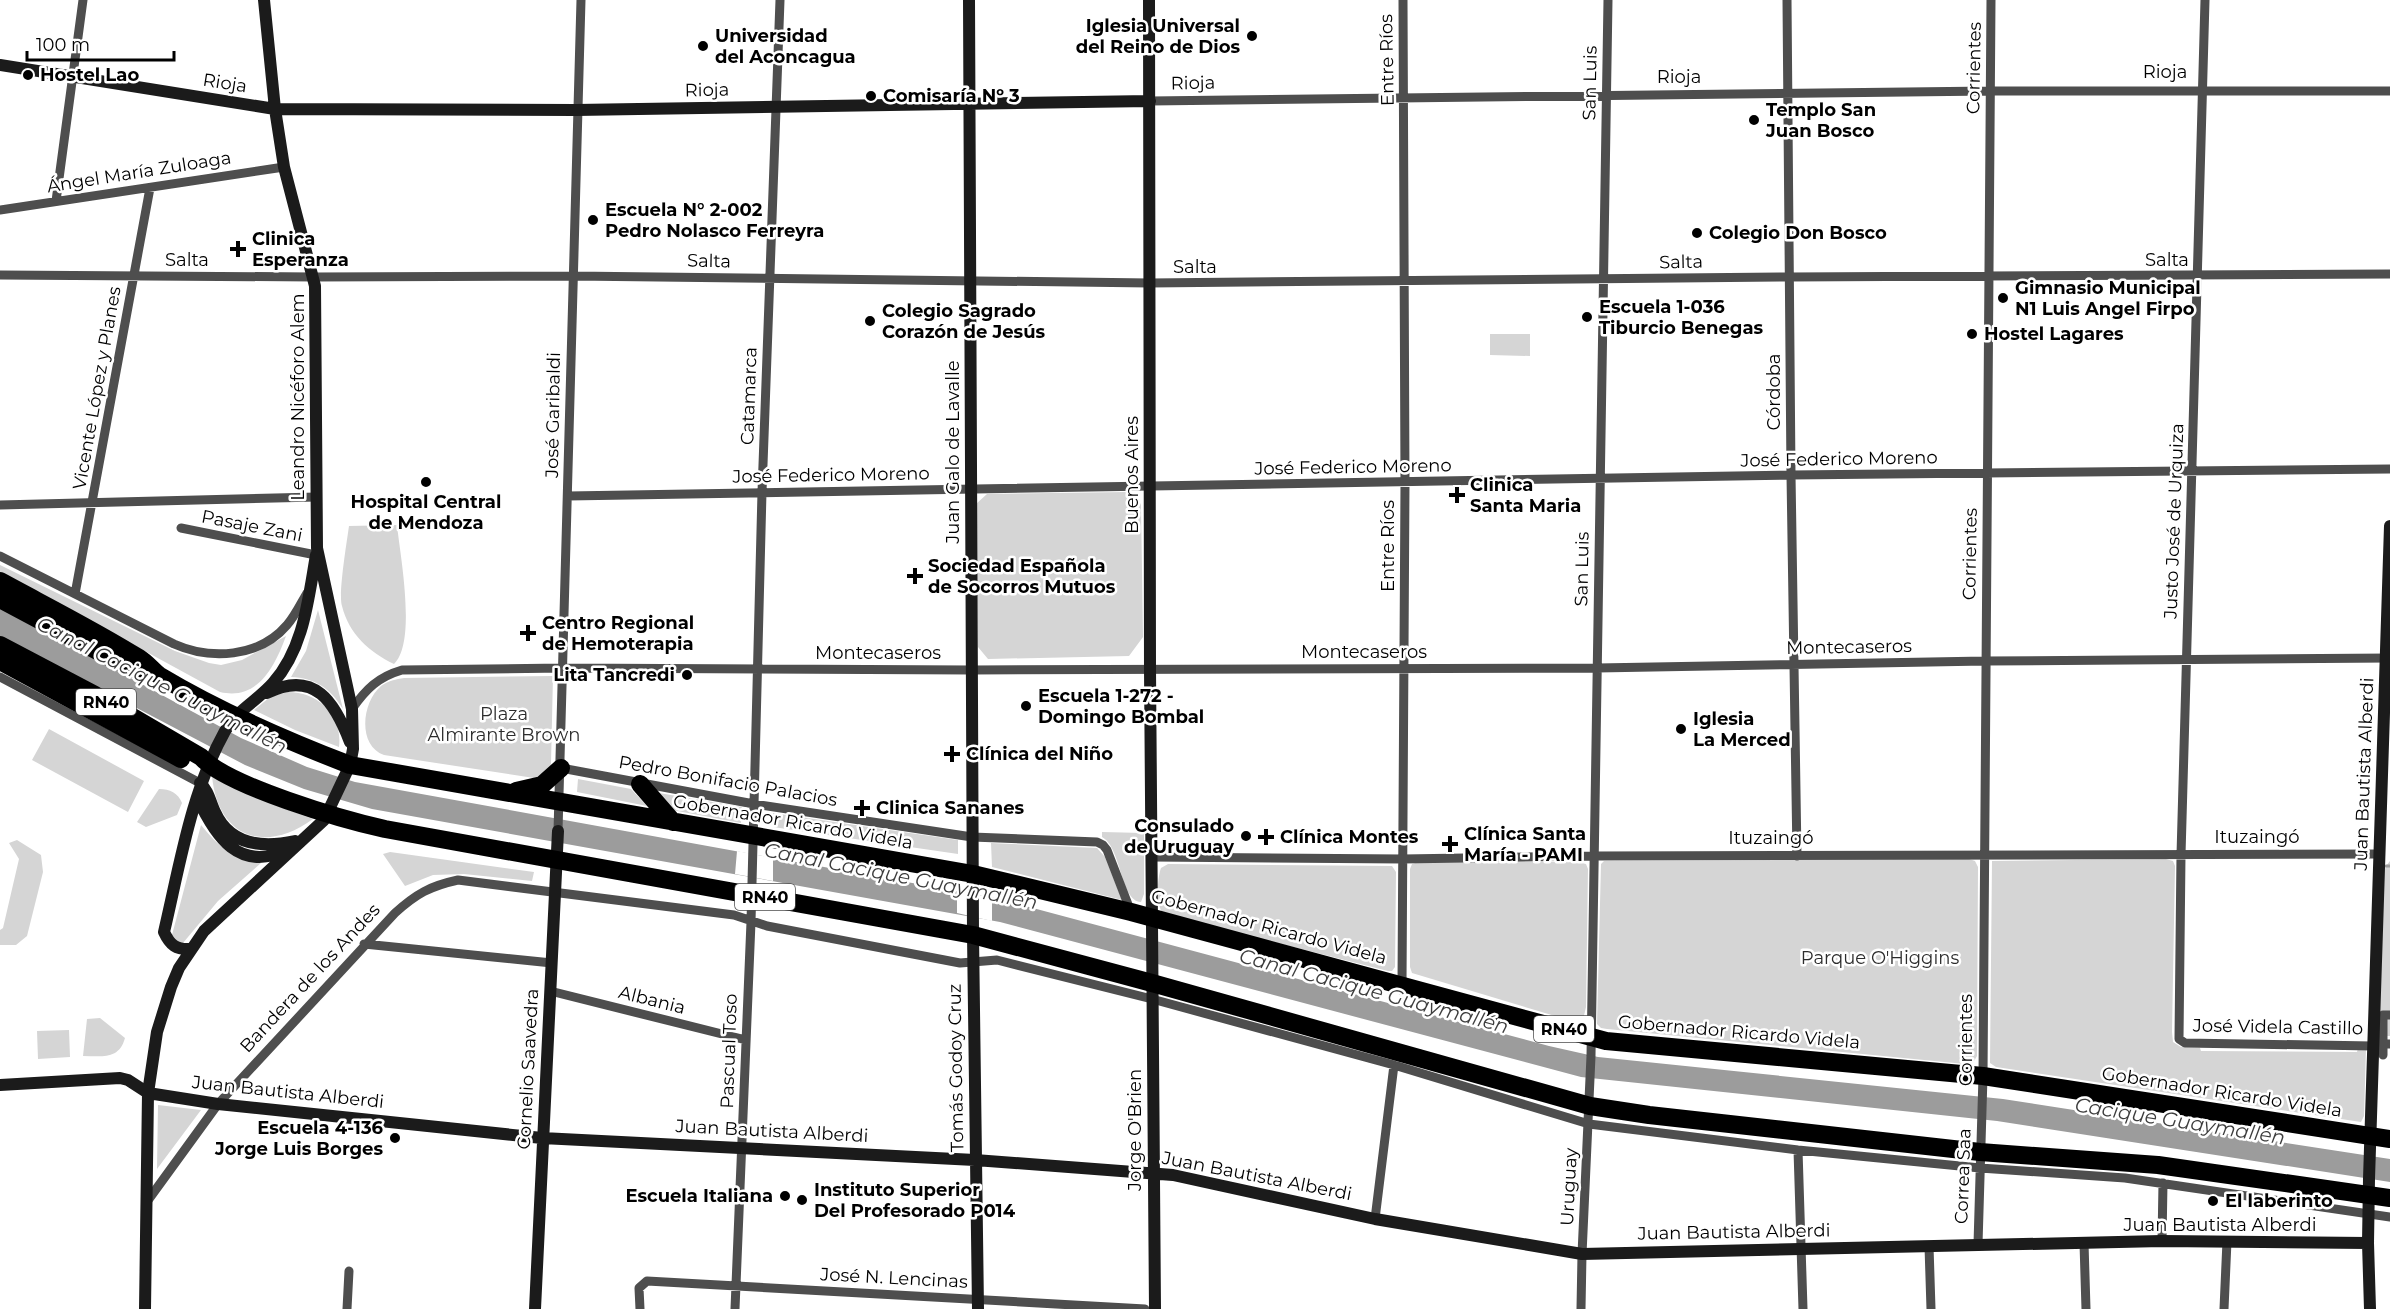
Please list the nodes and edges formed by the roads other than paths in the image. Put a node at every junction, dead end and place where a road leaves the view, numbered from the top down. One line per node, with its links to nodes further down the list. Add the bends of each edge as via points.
1 (83, 0): 13 (street)
2 (264, 0): 23 (street, Leandro Nicéforo Alem)
3 (581, 0): 24 (street, José Garibaldi)
4 (780, 0): 22 (street, Catamarca)
5 (969, 0): 21 (street, Juan Galo de Lavalle)
6 (1149, 0): 20 (street, Buenos Aires)
7 (1403, 0): 19 (street, Entre Ríos)
8 (1608, 0): 18 (street, San Luis)
9 (1787, 0): 17 (street, Córdoba)
10 (1992, 0): 14 (street, Corrientes)
11 (2205, 0): 15 (street, Justo José de Urquiza)
12 (0, 65): 13 (street, Rioja)
13 (73, 77): 23 (street, Rioja); 27 (street)
14 (1990, 90): 15 (street, Rioja); 17 (street, Rioja); 35 (street, Corrientes)
15 (2203, 90): 16 (street, Rioja); 36 (street, Justo José de Urquiza)
16 (2390, 91)
17 (1788, 94): 18 (street, Rioja); 34 (street, Córdoba)
18 (1606, 95): 19 (street, Rioja); 39 (street, San Luis)
19 (1404, 98): 20 (street, Rioja); 40 (street, Entre Ríos)
20 (1150, 101): 21 (street, Rioja); 41 (street, Buenos Aires)
21 (969, 104): 22 (street, Rioja); 38 (street, Juan Galo de Lavalle)
22 (777, 106): 24 (street, Rioja); 37 (street, Catamarca)
23 (275, 109): 24 (street, Rioja); 25 (street, Leandro Nicéforo Alem)
24 (576, 110): 32 (street, José Garibaldi)
25 (284, 167): 26 (street, Ángel María Zuloaga); 33 (street, Leandro Nicéforo Alem)
26 (150, 188): 27 (street, Ángel María Zuloaga); 31 (street, Vicente López y Planes)
27 (56, 201): 28 (street, Ángel María Zuloaga)
28 (0, 210)
29 (2390, 274): 36 (street, Salta)
30 (0, 275): 31 (street, Salta)
31 (134, 276): 33 (street, Salta); 53 (street, Vicente López y Planes)
32 (573, 276): 33 (street, Salta); 37 (street, Salta); 51 (street, José Garibaldi)
33 (314, 277): 52 (street, Leandro Nicéforo Alem)
34 (1789, 277): 35 (street, Salta); 39 (street, Salta); 45 (street, Córdoba)
35 (1989, 277): 36 (street, Salta); 44 (street, Corrientes)
36 (2197, 277): 43 (street, Justo José de Urquiza)
37 (770, 278): 38 (street, Salta); 50 (street, Catamarca)
38 (970, 279): 41 (street, Salta); 49 (street, Juan Galo de Lavalle)
39 (1603, 279): 40 (street, Salta); 46 (street, San Luis)
40 (1404, 281): 41 (street, Salta); 47 (street, Entre Ríos)
41 (1150, 284): 48 (street, Buenos Aires)
42 (2390, 469): 43 (street, José Federico Moreno)
43 (2193, 470): 44 (street, José Federico Moreno); 65 (street, Justo José de Urquiza)
44 (1988, 474): 45 (street, José Federico Moreno); 67 (street, Corrientes)
45 (1791, 475): 46 (street, José Federico Moreno); 68 (street, Córdoba)
46 (1600, 479): 47 (street, José Federico Moreno); 70 (street, San Luis)
47 (1405, 482): 48 (street, José Federico Moreno); 73 (street, Entre Ríos)
48 (1149, 487): 49 (street, José Federico Moreno); 72 (street, Buenos Aires)
49 (971, 489): 50 (street, José Federico Moreno); 74 (street, Juan Galo de Lavalle)
50 (762, 492): 51 (street, José Federico Moreno); 71 (street, Catamarca)
51 (568, 496): 69 (street, José Garibaldi)
52 (316, 497): 53 (street); 57 (street, Leandro Nicéforo Alem)
53 (92, 502): 54 (street); 61 (street, Vicente López y Planes)
54 (0, 505)
55 (2390, 525): 64 (street, Juan Bautista Alberdi)
56 (181, 528): 57 (street, Pasaje Zani)
57 (316, 552): 60 (street, Leandro Nicéforo Alem); 78 (street, Leandro Nicéforo Alem)
58 (0, 556): 61 (street)
59 (0, 581): 75 (highway, Gobernador Ricardo Videla / RN40, via 142,660)
60 (310, 588): 61 (street, Leandro Nicéforo Alem, via 288,624 275,636 232,654 200,654); 77 (street, Leandro Nicéforo Alem, via 293,652 278,677)
61 (75, 594)
62 (0, 599): 75 (highway, Gobernador Ricardo Videla / RN40, via 122,664)
63 (0, 645): 79 (highway, Gobernador Ricardo Videla / RN40, via 201,757)
64 (2388, 658): 65 (street, Montecaseros); 92 (street, Juan Bautista Alberdi)
65 (2187, 660): 67 (street, Montecaseros); 94 (street, Justo José de Urquiza)
66 (0, 661): 79 (highway, Gobernador Ricardo Videla / RN40, via 196,766)
67 (1985, 661): 68 (street, Montecaseros); 93 (street, Corrientes)
68 (1794, 664): 70 (street, Montecaseros); 96 (street, Córdoba)
69 (563, 668): 71 (street, Montecaseros); 78 (street, Montecaseros, via 402,670 371,684); 80 (street, José Garibaldi)
70 (1597, 668): 73 (street, Montecaseros); 95 (street, San Luis)
71 (757, 669): 74 (street, Montecaseros); 86 (street, Catamarca)
72 (1150, 669): 73 (street, Montecaseros); 74 (street, Montecaseros); 97 (street, Buenos Aires)
73 (1403, 669): 98 (street, Entre Ríos)
74 (972, 670): 89 (street, Juan Galo de Lavalle)
75 (158, 674): 79 (highway, Gobernador Ricardo Videla / RN40)
76 (0, 677): 82 (street)
77 (254, 700): 79 (street, Leandro Nicéforo Alem); 81 (street, via 284,687 298,686 320,693 337,710)
78 (352, 708): 81 (street, Leandro Nicéforo Alem)
79 (221, 740): 81 (highway, Gobernador Ricardo Videla / RN40, via 291,742); 81 (highway, Gobernador Ricardo Videla / RN40, via 256,788); 82 (street)
80 (561, 768): 83 (street, Pedro Bonifacio Palacios); 84 (highway, via 542,785); 88 (street, José Garibaldi)
81 (342, 782): 84 (highway, Gobernador Ricardo Videla / RN40); 88 (highway, Gobernador Ricardo Videla / RN40, via 376,827 432,839); 90 (street)
82 (200, 783): 85 (street); 90 (street, via 221,823 240,839 269,846)
83 (640, 784): 86 (street, Pedro Bonifacio Palacios); 87 (highway)
84 (505, 793): 88 (highway, Gobernador Ricardo Videla / RN40)
85 (197, 797): 90 (street, via 215,832 243,854 280,853); 108 (street, via 164,932 174,947)
86 (754, 804): 89 (street, Pedro Bonifacio Palacios); 91 (street, Catamarca)
87 (673, 822): 88 (highway, Gobernador Ricardo Videla / RN40); 91 (highway, Gobernador Ricardo Videla / RN40)
88 (558, 831): 101 (highway, Gobernador Ricardo Videla / RN40); 102 (street, Cornelio Saavedra)
89 (972, 837): 100 (street, Juan Galo de Lavalle); 104 (street, Pedro Bonifacio Palacios, via 1101,843 1111,858)
90 (305, 839): 108 (street, via 219,915)
91 (753, 845): 99 (street, Catamarca); 100 (highway, Gobernador Ricardo Videla / RN40)
92 (2385, 854): 94 (street, Ituzaingó); 120 (street, Juan Bautista Alberdi)
93 (1983, 855): 94 (street, Ituzaingó); 96 (street, Ituzaingó); 123 (street, Corrientes)
94 (2181, 855): 119 (street, Justo José de Urquiza, via 2178,1031)
95 (1594, 856): 96 (street, Ituzaingó); 98 (street, Ituzaingó); 117 (street, San Luis)
96 (1797, 856)
97 (1152, 857): 98 (street, Ituzaingó); 105 (street, Buenos Aires)
98 (1402, 859): 112 (street, Entre Ríos)
99 (752, 866): 101 (street, Pascual Toso)
100 (973, 874): 103 (street, Juan Galo de Lavalle); 104 (highway, Gobernador Ricardo Videla / RN40)
101 (752, 886): 103 (highway, Gobernador Ricardo Videla / RN40); 106 (street, Pascual Toso)
102 (555, 891): 106 (street, Bandera de los Andes, via 734,915); 107 (street, Bandera de los Andes, via 475,880 439,884 409,901); 111 (street, Cornelio Saavedra)
103 (973, 912): 110 (street, Tomás Godoy Cruz); 114 (highway, Gobernador Ricardo Videla / RN40)
104 (1131, 912): 105 (highway, Gobernador Ricardo Videla / RN40)
105 (1152, 918): 109 (street, Buenos Aires); 112 (highway, Gobernador Ricardo Videla / RN40)
106 (751, 922): 110 (street, Bandera de los Andes, via 960,963); 118 (street, Pascual Toso)
107 (364, 945): 111 (street); 126 (street, Bandera de los Andes)
108 (191, 949): 125 (street, via 175,977 157,1032)
109 (1152, 951): 114 (street, Jorge O'Brien)
110 (973, 962): 114 (street, Bandera de los Andes, via 997,960); 134 (street, Tomás Godoy Cruz)
111 (552, 963): 113 (street, Cornelio Saavedra)
112 (1402, 984): 117 (highway, Gobernador Ricardo Videla / RN40)
113 (550, 991): 118 (street, Albania); 130 (street, Cornelio Saavedra)
114 (1152, 991): 121 (street, Bandera de los Andes); 128 (highway, Gobernador Ricardo Videla / RN40); 136 (street, Jorge O'Brien)
115 (2390, 1015): 116 (street, via 2383,1015)
116 (2386, 1025): 120 (street)
117 (1591, 1037): 122 (street, San Luis); 123 (highway, Gobernador Ricardo Videla / RN40, via 1621,1043)
118 (746, 1040): 132 (street, Pascual Toso)
119 (2182, 1041): 120 (street, José Videla Castillo)
120 (2382, 1048): 129 (street, Juan Bautista Alberdi)
121 (1394, 1065): 128 (street, Bandera de los Andes); 143 (street)
122 (1590, 1066): 128 (street, Uruguay)
123 (1983, 1076): 127 (street, Corrientes); 129 (highway, Gobernador Ricardo Videla / RN40)
124 (0, 1085): 125 (street, Juan Bautista Alberdi, via 120,1078)
125 (148, 1093): 126 (street, Juan Bautista Alberdi); 140 (street)
126 (218, 1104): 130 (street, Juan Bautista Alberdi); 140 (street, Bandera de los Andes)
127 (1982, 1108): 135 (street, Correa Saa)
128 (1589, 1115): 133 (street, Bandera de los Andes); 135 (highway, Gobernador Ricardo Videla / RN40, via 1628,1113); 151 (street, Uruguay)
129 (2370, 1136): 131 (highway, Gobernador Ricardo Videla / RN40); 137 (street, Juan Bautista Alberdi)
130 (542, 1138): 132 (street, Juan Bautista Alberdi); 157 (street, Cornelio Saavedra)
131 (2390, 1139)
132 (742, 1148): 134 (street, Juan Bautista Alberdi); 153 (street, Pascual Toso)
133 (1798, 1150): 135 (street, Bandera de los Andes); 150 (street)
134 (975, 1160): 136 (street, Juan Bautista Alberdi); 154 (street, Tomás Godoy Cruz)
135 (1980, 1160): 137 (highway, Gobernador Ricardo Videla / RN40); 138 (street, Bandera de los Andes); 148 (street, Correa Saa)
136 (1154, 1173): 143 (street, Juan Bautista Alberdi); 161 (street, Jorge O'Brien)
137 (2369, 1174): 139 (highway, Gobernador Ricardo Videla / RN40); 141 (street, Juan Bautista Alberdi)
138 (2163, 1184): 141 (street, Bandera de los Andes); 144 (street)
139 (2390, 1198)
140 (146, 1203): 155 (street)
141 (2368, 1213): 142 (street, Bandera de los Andes); 147 (street, Juan Bautista Alberdi)
142 (2390, 1217)
143 (1375, 1219): 151 (street, Juan Bautista Alberdi)
144 (2162, 1241): 145 (street, Juan Bautista Alberdi); 146 (street, Juan Bautista Alberdi)
145 (2227, 1241): 147 (street, Juan Bautista Alberdi); 166 (street)
146 (2085, 1243): 148 (street, Juan Bautista Alberdi); 165 (street)
147 (2368, 1243): 167 (street, Juan Bautista Alberdi)
148 (1978, 1244): 149 (street, Juan Bautista Alberdi)
149 (1929, 1246): 150 (street, Juan Bautista Alberdi); 164 (street)
150 (1800, 1249): 151 (street, Juan Bautista Alberdi); 163 (street)
151 (1582, 1254): 162 (street, Uruguay)
152 (350, 1271): 156 (street)
153 (736, 1286): 154 (street, José N. Lencinas); 158 (street, José N. Lencinas, via 646,1281 639,1288); 159 (street, Pascual Toso)
154 (978, 1304): 160 (street, José N. Lencinas)
155 (145, 1309)
156 (347, 1309)
157 (535, 1309)
158 (640, 1309)
159 (735, 1309)
160 (1145, 1309)
161 (1155, 1309)
162 (1581, 1309)
163 (1803, 1309)
164 (1931, 1309)
165 (2086, 1309)
166 (2224, 1309)
167 (2370, 1309)

